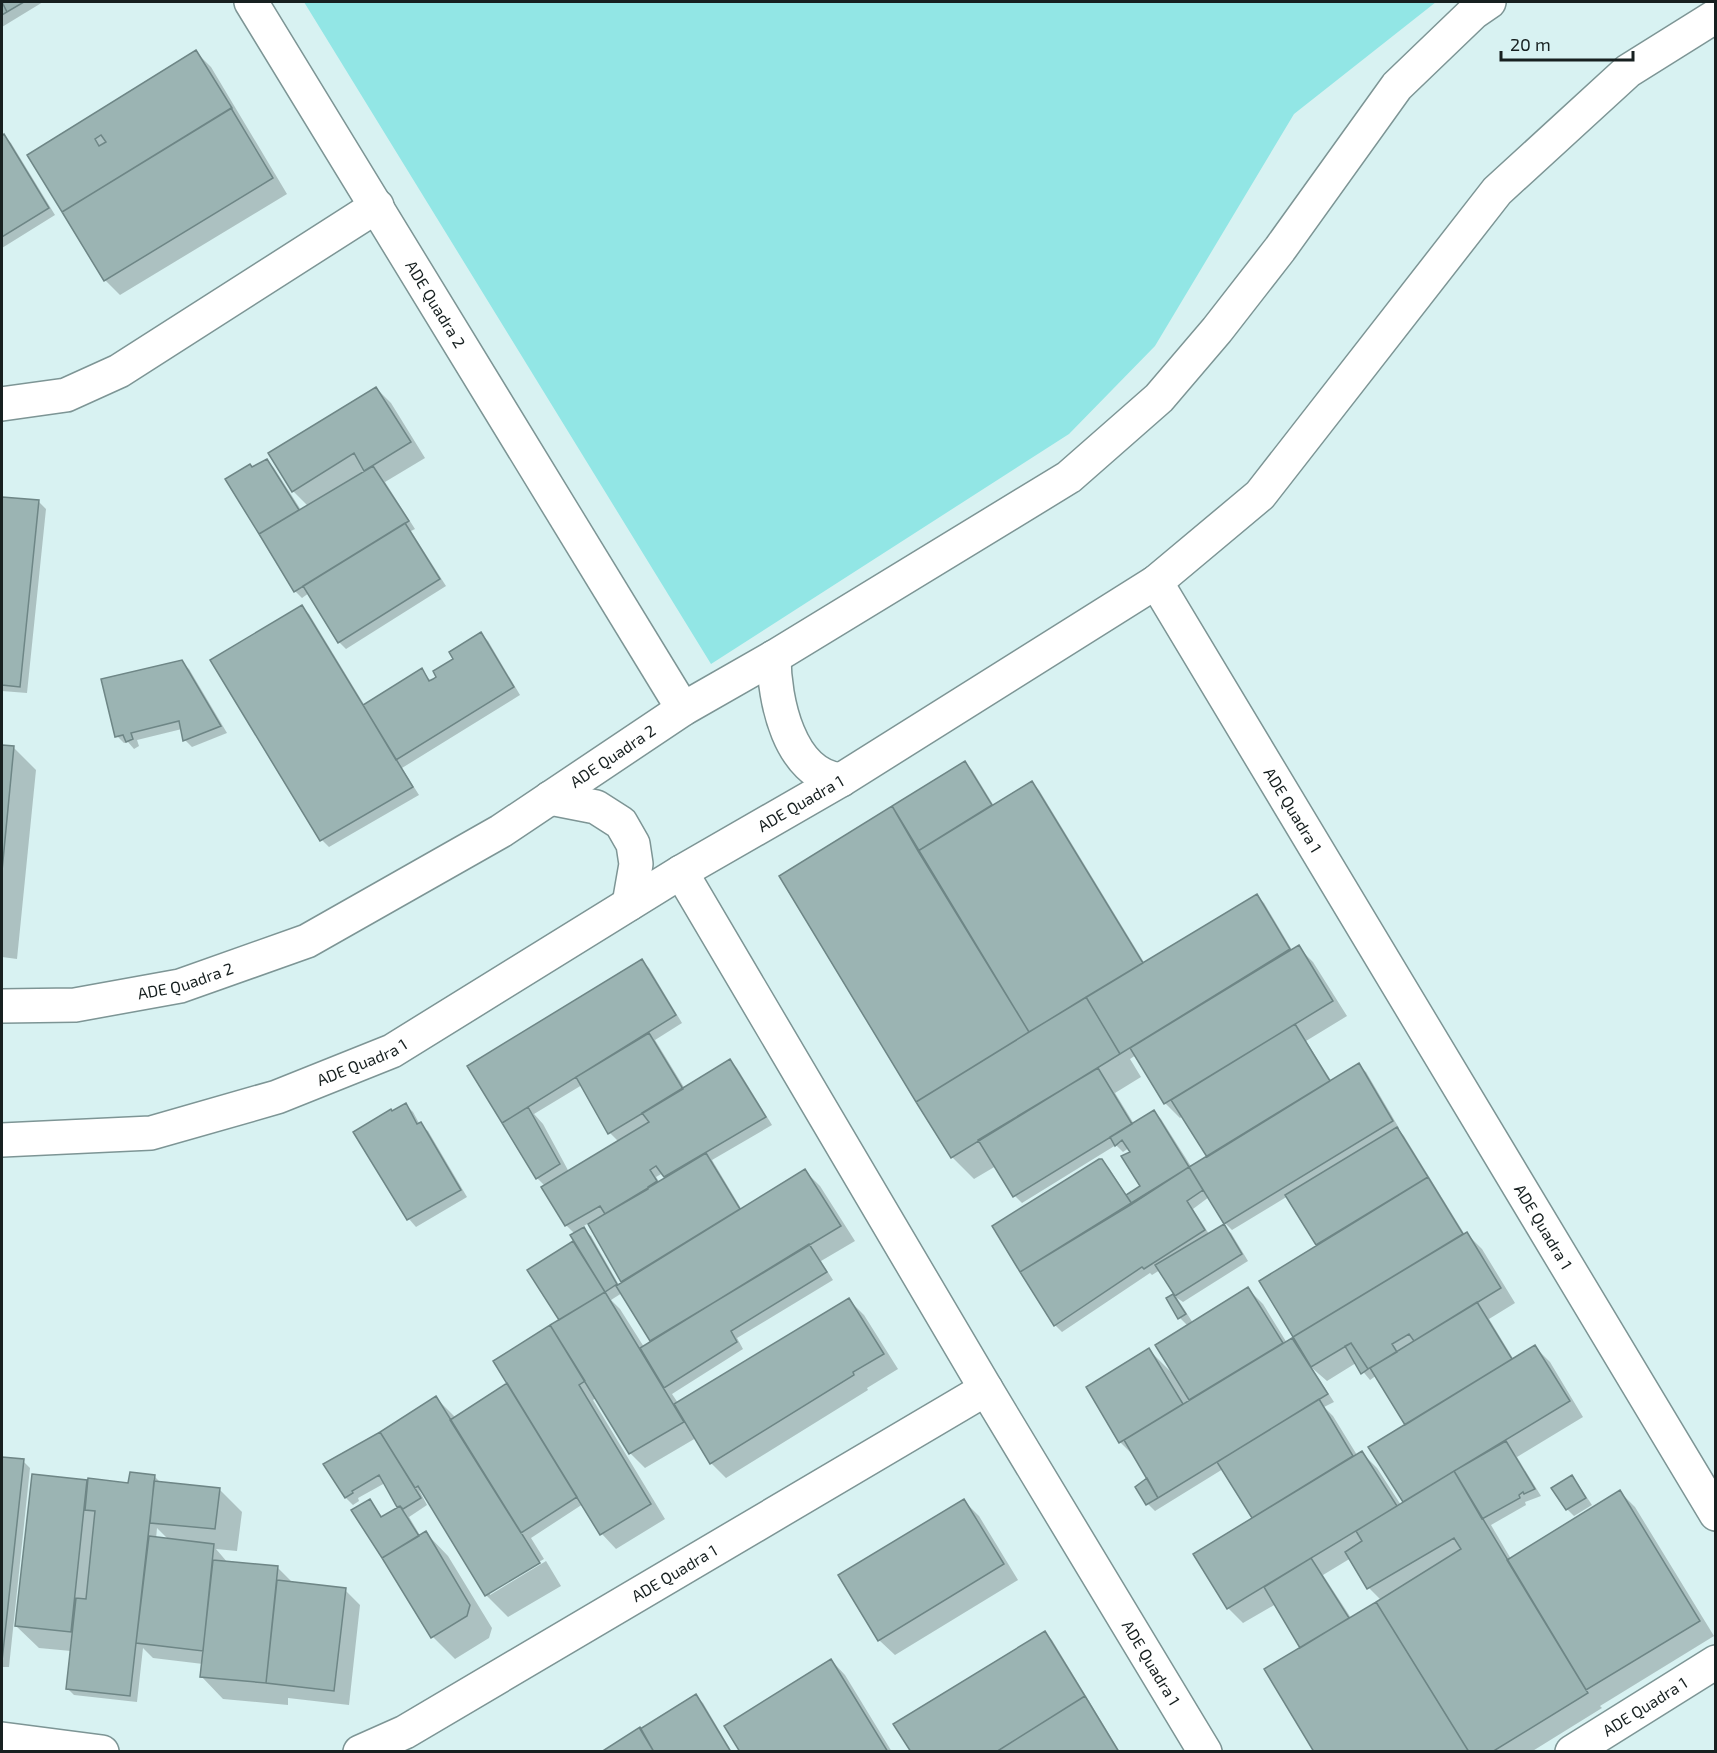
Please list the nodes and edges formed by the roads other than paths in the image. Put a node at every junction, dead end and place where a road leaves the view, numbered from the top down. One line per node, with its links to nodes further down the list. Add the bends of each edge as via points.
1 (251, 2): 4 (street, ADE Quadra 2)
2 (1489, 2): 7 (street, via 1397,86 1280,249 1159,398 1069,477)
3 (1716, 16): 6 (street, via 1628,71 1497,191 1260,495)
4 (377, 206): 5 (street, via 119,371 66,395); 8 (street, ADE Quadra 2)
5 (2, 404)
6 (1156, 582): 9 (street, ADE Quadra 1); 16 (street, ADE Quadra 1)
7 (774, 657): 8 (street); 9 (street, via 774,682 790,738 811,768 828,779)
8 (682, 710): 10 (street, ADE Quadra 2)
9 (841, 780): 11 (street, ADE Quadra 1)
10 (550, 798): 12 (street, via 596,807 621,823 633,844 636,864); 13 (street, ADE Quadra 2, via 501,831 307,941 180,986 75,1005)
11 (681, 872): 12 (street, ADE Quadra 1); 15 (street, ADE Quadra 1)
12 (628, 904): 14 (street, ADE Quadra 1, via 392,1051 277,1097 151,1132)
13 (2, 1006)
14 (2, 1140)
15 (986, 1389): 20 (street, ADE Quadra 1, via 405,1732); 21 (street, ADE Quadra 1)
16 (1716, 1514)
17 (1716, 1662): 22 (street, ADE Quadra 1)
18 (2, 1740): 19 (street)
19 (102, 1752)
20 (360, 1752)
21 (1205, 1752)
22 (1572, 1752)

